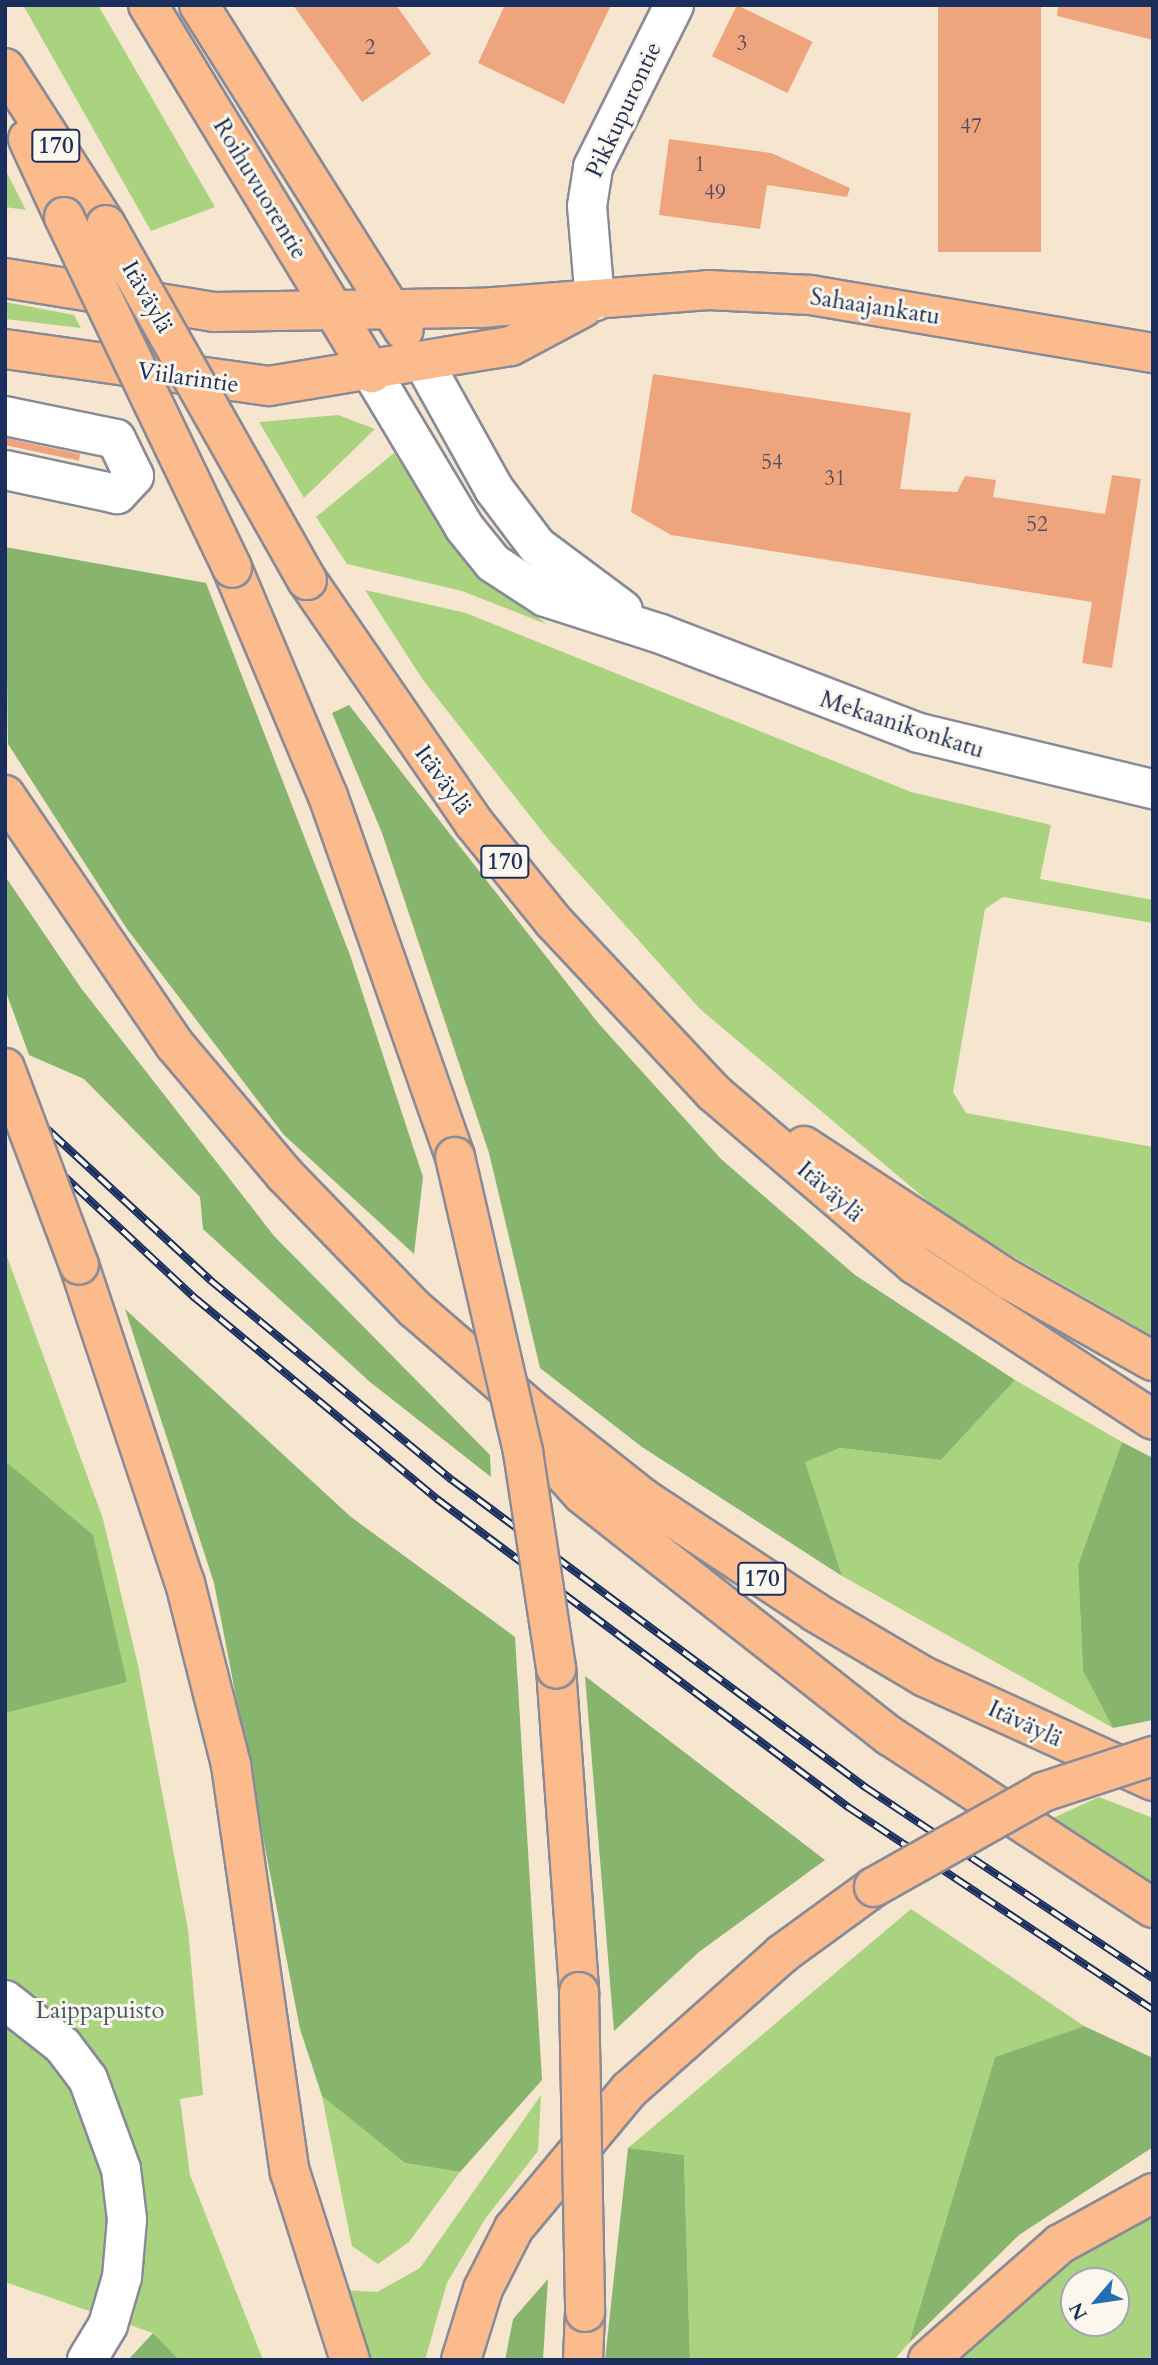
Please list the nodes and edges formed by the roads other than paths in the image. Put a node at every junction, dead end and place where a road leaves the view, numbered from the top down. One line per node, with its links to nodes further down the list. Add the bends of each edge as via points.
1 (148, 5): 9 (main road, Roihuvuorentie)
2 (199, 5): 8 (main road, Roihuvuorentie)
3 (674, 5): 7 (street, Pikkupurontie, via 593,167 587,206)
4 (5, 68): 20 (main road, Itäväylä / 170, bridge, via 106,225 307,580 474,823 554,922)
5 (5, 89): 32 (main road, bridge, via 232,568 342,833 455,1157 518,1425 556,1668 579,1992)
6 (5, 278): 9 (main road, via 214,312)
7 (595, 301): 8 (main road, Sahaajankatu); 11 (main road, Sahaajankatu, via 708,290 810,295); 12 (main road, Sahaajankatu, via 510,346)
8 (394, 312): 9 (main road, Sahaajankatu); 12 (main road, Roihuvuorentie)
9 (335, 314): 13 (main road, Roihuvuorentie)
10 (5, 349): 13 (main road, Viilarintie, via 235,386)
11 (1153, 353)
12 (425, 365): 13 (main road, Viilarintie); 16 (street, Mekaanikonkatu, via 494,489 537,547)
13 (372, 373): 16 (street, Mekaanikonkatu, via 439,488 492,563 545,597)
14 (5, 416): 15 (street, via 116,439 134,477 117,494)
15 (5, 470)
16 (660, 634): 17 (street, Mekaanikonkatu, via 919,733)
17 (1153, 789)
18 (5, 795): 21 (main road, Itäväylä / 170, via 175,1045 285,1175)
19 (5, 1068): 30 (main road, bridge, via 79,1265 185,1584 228,1752 290,2172)
20 (715, 1093): 22 (main road, via 873,1187 1090,1330); 23 (main road, Itäväylä / 170, via 914,1264)
21 (415, 1309): 25 (main road, Itäväylä / 170, via 548,1424 733,1561 925,1677); 26 (main road, via 582,1494 687,1581 890,1736)
22 (1153, 1361)
23 (1153, 1420)
24 (1153, 1756): 31 (main road, bridge, via 1043,1792 874,1887 782,1954 620,2100 514,2228 483,2289)
25 (1153, 1781)
26 (1153, 1908)
27 (5, 2000): 29 (street, via 63,2046 88,2079 121,2169 127,2219 122,2277 108,2325)
28 (1153, 2193): 33 (main road, via 1060,2244)
29 (87, 2360)
30 (350, 2360)
31 (461, 2360)
32 (583, 2360)
33 (928, 2360)

